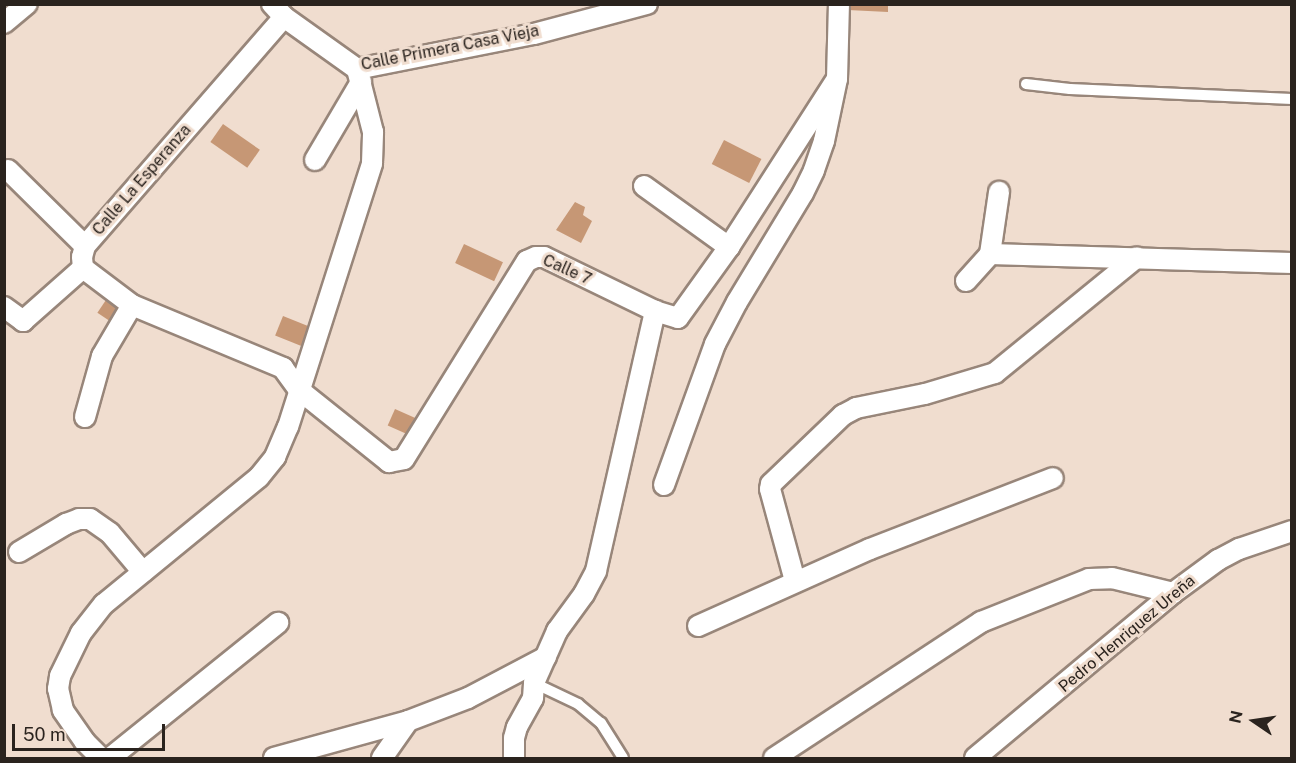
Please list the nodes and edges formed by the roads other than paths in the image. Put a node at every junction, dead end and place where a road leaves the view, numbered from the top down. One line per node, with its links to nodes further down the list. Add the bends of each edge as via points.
1 (27, 4): 5 (street)
2 (647, 4): 6 (street, Calle Primera Casa Vieja)
3 (839, 4): 7 (street)
4 (278, 11): 6 (street, Calle Primera Casa Vieja); 14 (street, Calle La Esperanza)
5 (4, 23)
6 (359, 76): 10 (street); 24 (street, via 373,132 372,163)
7 (837, 79): 15 (street, Calle 7); 27 (street, via 814,170 715,344)
8 (1026, 84): 9 (lane)
9 (1292, 99)
10 (315, 160)
11 (9, 170): 14 (street)
12 (644, 186): 15 (street)
13 (999, 192): 16 (street)
14 (85, 246): 19 (street, Calle La Esperanza)
15 (729, 246): 23 (street, Calle 7, via 678,318)
16 (990, 254): 17 (street); 20 (street)
17 (1137, 257): 18 (street); 31 (street, via 995,373 925,394 856,408 835,423 771,484)
18 (1292, 263)
19 (83, 268): 21 (street); 22 (street, via 22,321)
20 (966, 281)
21 (132, 305): 24 (street, via 276,363); 25 (street, via 102,356)
22 (4, 307)
23 (655, 311): 24 (street, Calle 7, via 544,257 528,261 404,459 397,462 389,462); 35 (street, via 596,571 557,631)
24 (298, 389): 30 (street, via 275,457 259,477)
25 (85, 417)
26 (1053, 478): 31 (street)
27 (664, 485)
28 (1292, 531): 32 (street, Pedro Henriquez Ureña, via 1239,549)
29 (19, 552): 30 (street, via 66,524 90,519 110,533)
30 (143, 572): 38 (street, via 104,604 81,633 60,676 58,689 63,710)
31 (795, 581): 34 (street)
32 (1173, 593): 44 (street, via 1112,578 1089,579 981,622); 45 (street, Pedro Henriquez Ureña)
33 (278, 623): 39 (street)
34 (698, 626)
35 (546, 657): 36 (street); 37 (street, via 468,698)
36 (534, 683): 42 (street, via 533,698 514,738); 43 (lane, via 578,704 601,723)
37 (408, 721): 40 (street); 41 (street)
38 (101, 759)
39 (110, 759)
40 (274, 759)
41 (382, 759)
42 (514, 759)
43 (623, 759)
44 (774, 759)
45 (975, 759)

